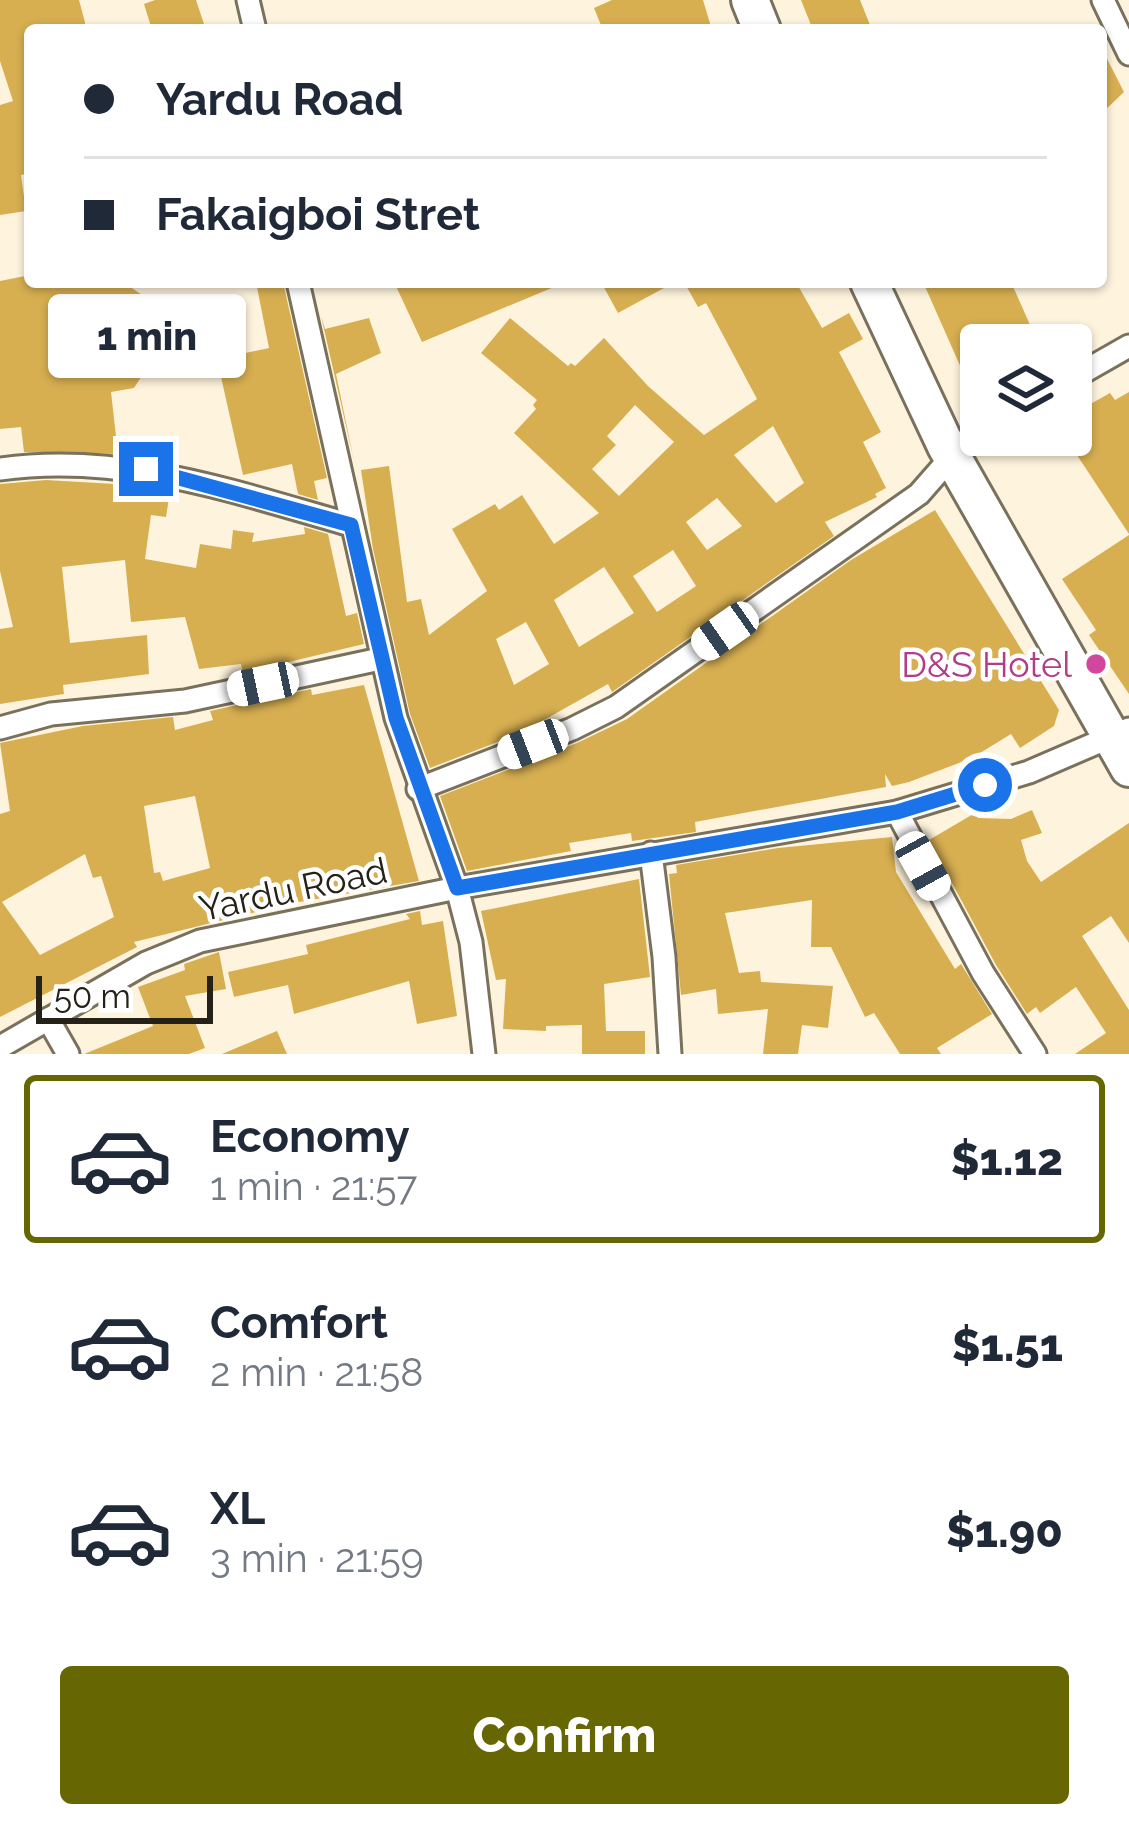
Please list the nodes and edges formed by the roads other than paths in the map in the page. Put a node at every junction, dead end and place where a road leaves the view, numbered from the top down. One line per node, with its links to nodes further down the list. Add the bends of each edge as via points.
1 (1102, 0): 2 (street)
2 (1129, 54)
3 (299, 288): 13 (street)
4 (872, 288): 9 (main road)
5 (892, 288): 8 (main road)
6 (1129, 346): 7 (street)
7 (1092, 367)
8 (960, 428)
9 (960, 431)
10 (960, 450): 18 (street, via 866,534 616,707)
11 (975, 456): 16 (main road)
12 (0, 469): 13 (street, via 146,469)
13 (351, 525): 14 (street)
14 (380, 659): 15 (street); 18 (street)
15 (0, 728)
16 (1122, 731): 17 (main road); 19 (street, Yardu Road, via 1029,772)
17 (1129, 768)
18 (418, 789): 21 (street)
19 (897, 812): 20 (street, Yardu Road); 27 (street)
20 (651, 853): 21 (street, Yardu Road); 26 (street)
21 (457, 888): 22 (street, Yardu Road, via 200,941); 25 (street)
22 (48, 1019): 23 (street, Yardu Road); 24 (street)
23 (0, 1047)
24 (68, 1054)
25 (484, 1054)
26 (670, 1054)
27 (1035, 1054)

